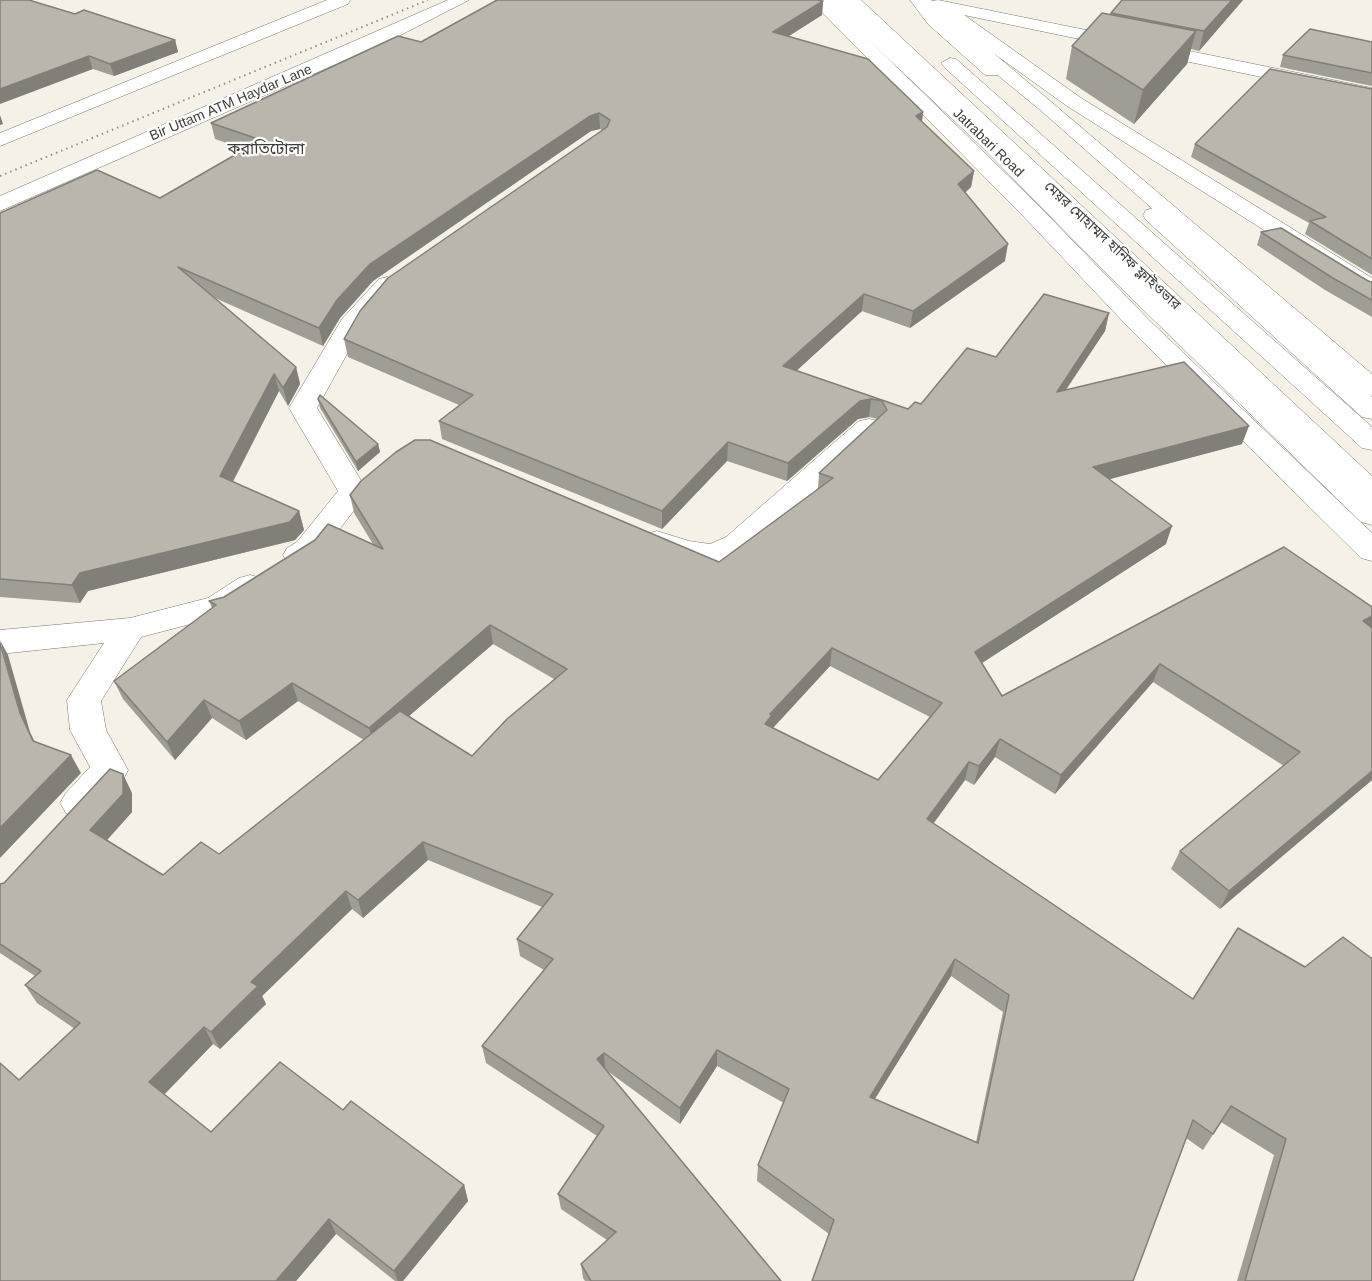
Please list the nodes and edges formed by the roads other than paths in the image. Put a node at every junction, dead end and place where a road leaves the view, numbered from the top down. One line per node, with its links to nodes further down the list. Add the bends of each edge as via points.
1 (342, 0): 11 (main road)
2 (461, 0): 12 (main road, Bir Uttam ATM Haydar Lane)
3 (818, 0): 24 (main road, via 1033,213 1141,327)
4 (834, 0): 22 (main road, Jatrabari Road, via 988,142 1128,282)
5 (851, 0): 21 (main road, মেয়র মোহাম্মদ হানিফ ফ্লাইওভার)
6 (879, 0): 18 (main road, মেয়র মোহাম্মদ হানিফ ফ্লাইওভার)
7 (919, 0): 10 (main road); 16 (main road, via 934,20)
8 (1372, 94): 9 (main road, via 938,5)
9 (1074, 102): 10 (main road); 14 (main road)
10 (1046, 105): 15 (main road)
11 (0, 140)
12 (0, 204)
13 (410, 268): 20 (main road, via 382,288 351,324 303,408)
14 (1372, 288)
15 (1372, 388)
16 (1372, 411)
17 (869, 427): 23 (main road, via 737,544 714,555 685,551)
18 (1372, 442)
19 (376, 472): 20 (main road)
20 (352, 492): 25 (main road, via 308,549 218,606)
21 (1372, 492)
22 (1372, 514)
23 (634, 532)
24 (1372, 551)
25 (130, 629): 26 (main road); 27 (main road, via 84,700 88,730 111,770)
26 (0, 642)
27 (55, 828)

